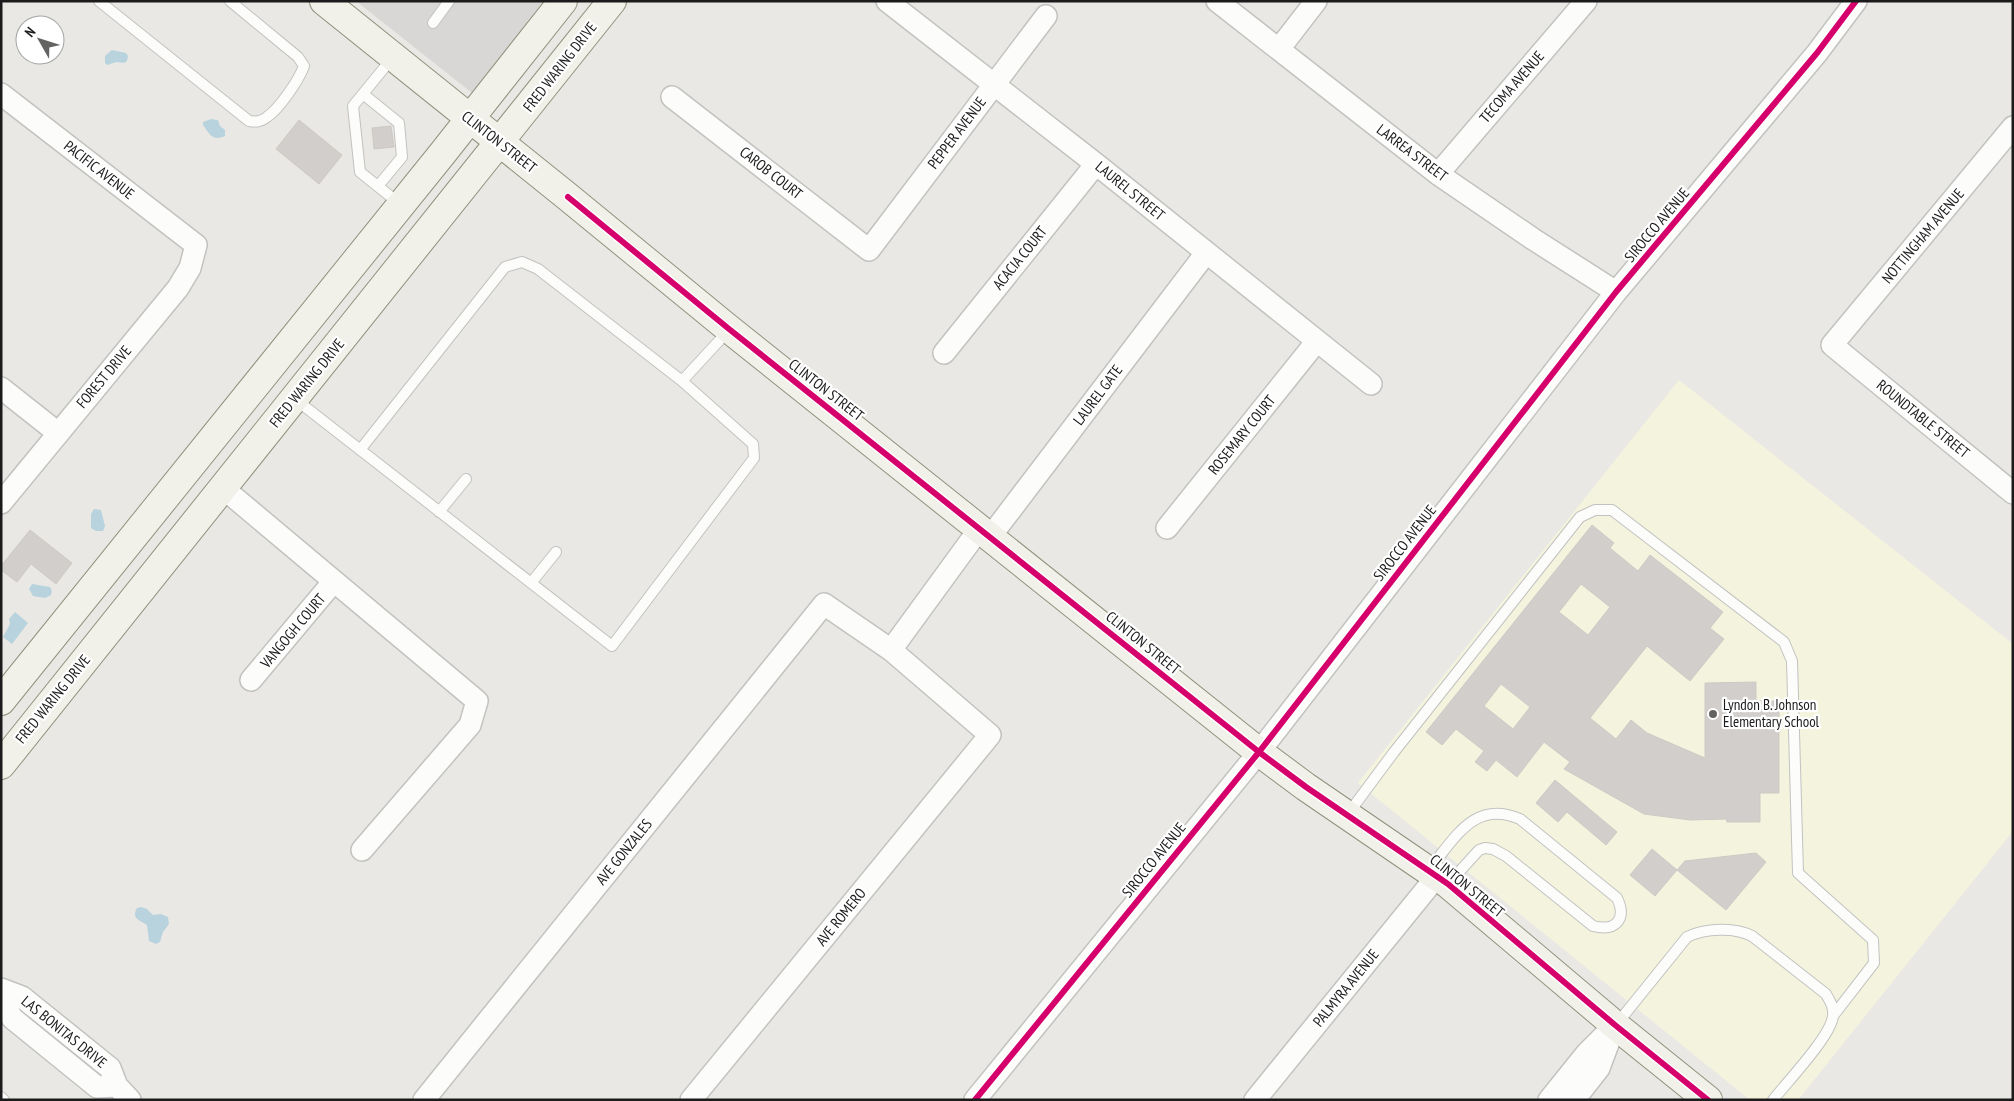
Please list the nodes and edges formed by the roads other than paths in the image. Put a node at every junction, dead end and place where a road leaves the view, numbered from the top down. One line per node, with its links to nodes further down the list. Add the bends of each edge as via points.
1 (99, 1): 2 (lane, via 249,121 258,122 268,117 299,78 304,66 298,57)
2 (230, 1)
3 (324, 1): 15 (main road, CLINTON STREET)
4 (449, 1): 13 (lane)
5 (563, 1): 20 (main road)
6 (612, 1): 22 (main road, FRED WARING DRIVE)
7 (886, 1): 16 (street, LAUREL STREET)
8 (1217, 1): 14 (street, LARREA STREET)
9 (1316, 1): 14 (street)
10 (1586, 1): 24 (street, TECOMA AVENUE)
11 (1856, 1): 30 (street, SIROCCO AVENUE, via 1817,53)
12 (1046, 16): 16 (street, PEPPER AVENUE)
13 (433, 24)
14 (1279, 49): 24 (street, LARREA STREET)
15 (394, 57): 18 (lane); 20 (main road, CLINTON STREET)
16 (993, 85): 23 (street, LAUREL STREET); 28 (street, PEPPER AVENUE)
17 (1, 94): 27 (street, PACIFIC AVENUE)
18 (363, 94): 25 (lane, via 353,106 360,172); 25 (lane, via 399,123 402,157)
19 (672, 97): 28 (street, CAROB COURT)
20 (470, 119): 22 (main road, CLINTON STREET); 26 (main road)
21 (2013, 128): 33 (street, NOTTINGHAM AVENUE)
22 (500, 143): 31 (main road, CLINTON STREET); 38 (main road, FRED WARING DRIVE)
23 (1096, 164): 29 (street, LAUREL STREET); 34 (street, ACACIA COURT)
24 (1438, 174): 30 (street, LARREA STREET)
25 (378, 186): 26 (lane)
26 (401, 205): 52 (main road)
27 (196, 245): 39 (street, FOREST DRIVE, via 190,268 178,288)
28 (869, 250)
29 (1206, 253): 32 (street, LAUREL STREET); 47 (street, LAUREL GATE)
30 (1616, 292): 56 (street, SIROCCO AVENUE)
31 (729, 329): 35 (lane); 47 (main road, CLINTON STREET)
32 (1317, 341): 36 (street, LAUREL STREET); 46 (street, ROSEMARY COURT)
33 (1832, 345): 43 (street, ROUNDTABLE STREET)
34 (944, 353)
35 (682, 381): 40 (lane, via 538,269 522,262 505,267); 50 (lane, via 753,444 754,458 612,646)
36 (1371, 384)
37 (1, 388): 39 (street)
38 (294, 399): 40 (lane); 42 (main road, FRED WARING DRIVE)
39 (58, 433): 44 (street, FOREST DRIVE)
40 (360, 450): 45 (lane)
41 (466, 479): 45 (lane)
42 (223, 488): 49 (street); 53 (main road, FRED WARING DRIVE)
43 (2013, 493)
44 (1, 503)
45 (439, 512): 50 (lane)
46 (1167, 528)
47 (985, 532): 51 (street, LAUREL GATE); 56 (main road, CLINTON STREET)
48 (556, 552): 50 (lane)
49 (334, 581): 54 (street, VANGOGH COURT); 59 (street, via 477,701 470,725)
50 (531, 583)
51 (891, 650): 66 (street, AVE GONZALES, via 824,604); 67 (street, AVE ROMERO, via 990,735)
52 (37, 656): 53 (main road); 55 (main road)
53 (68, 680): 57 (main road, FRED WARING DRIVE)
54 (251, 680)
55 (1, 701)
56 (1258, 752): 58 (main road, CLINTON STREET); 68 (street, SIROCCO AVENUE)
57 (1, 765)
58 (1348, 815): 60 (main road, CLINTON STREET); 63 (lane, via 1580,517 1595,510 1612,510 1784,642 1792,661 1798,873 1873,940 1874,963)
59 (362, 850)
60 (1438, 877): 60 (lane, via 1478,850 1493,849 1594,926 1608,928 1621,916 1621,907 1612,893 1520,819 1509,814 1492,812 1478,816 1468,824); 64 (main road, CLINTON STREET); 69 (street, PALMYRA AVENUE)
61 (1, 989): 65 (street, LAS BONITAS DRIVE, via 22,997 110,1068)
62 (1, 997): 65 (street, LAS BONITAS DRIVE, via 12,1018 97,1087)
63 (1833, 1016): 64 (lane, via 1826,994 1752,936 1743,931 1715,931 1697,932 1688,937); 73 (lane, via 1828,1031)
64 (1615, 1026): 70 (street, via 1586,1054); 71 (street, via 1599,1068); 72 (main road, CLINTON STREET)
65 (123, 1093)
66 (424, 1100)
67 (691, 1100)
68 (975, 1100)
69 (1255, 1100)
70 (1549, 1100)
71 (1574, 1100)
72 (1708, 1100)
73 (1773, 1100)

